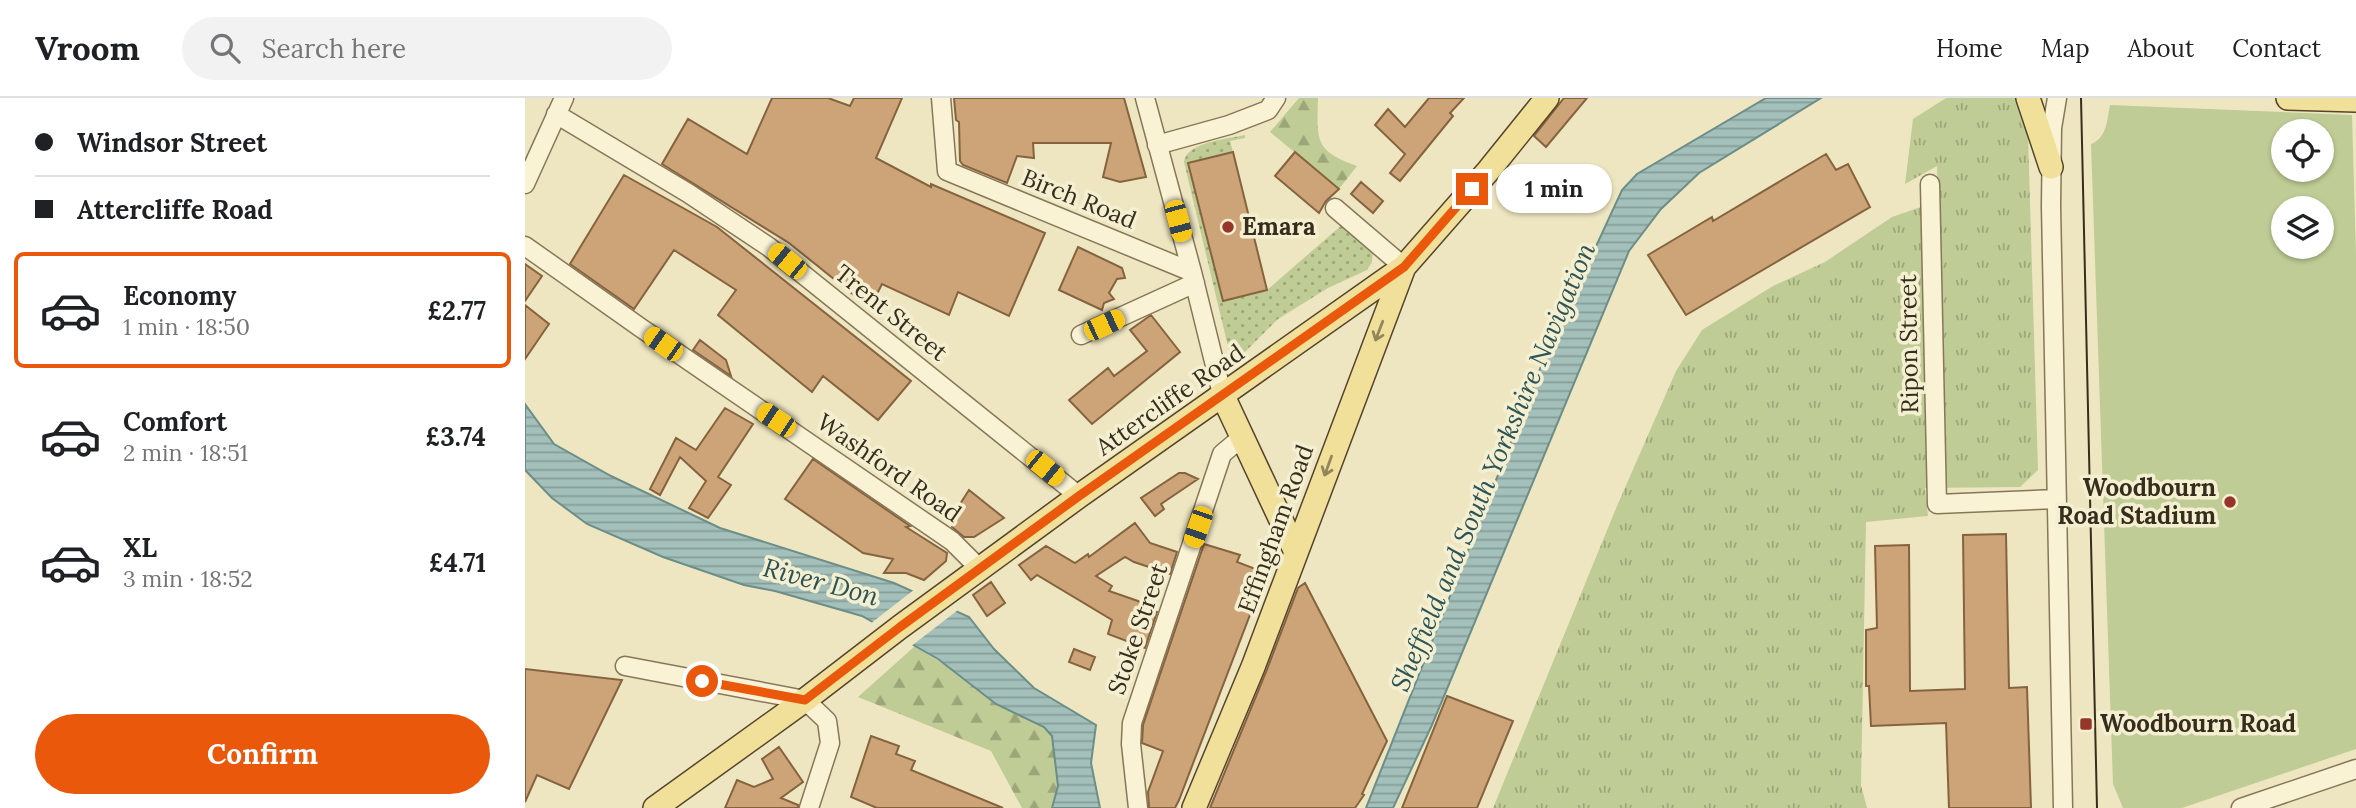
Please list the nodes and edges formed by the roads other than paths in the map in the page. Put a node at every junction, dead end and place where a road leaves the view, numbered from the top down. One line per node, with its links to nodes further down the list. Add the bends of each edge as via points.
1 (941, 98): 17 (street, Birch Road, via 947,171)
2 (1145, 98): 10 (street)
3 (1276, 98): 10 (street, via 1268,110)
4 (1547, 98): 16 (main road, Attercliffe Road)
5 (2028, 98): 11 (main road)
6 (2057, 98): 11 (street)
7 (2288, 98): 8 (main road)
8 (2346, 99)
9 (560, 106): 12 (street); 21 (street, Trent Street, via 769,247)
10 (1157, 145): 17 (street)
11 (2051, 167): 22 (street)
12 (525, 184)
13 (1930, 184): 22 (street, Ripon Street, via 1937,504)
14 (1335, 208): 16 (street)
15 (525, 246): 26 (street, Washford Road, via 952,541)
16 (1404, 267): 19 (main road, Attercliffe Road); 23 (main road, Effingham Road, one-way to 23)
17 (1194, 278): 18 (street); 19 (street)
18 (1081, 335)
19 (1222, 394): 20 (main road); 21 (main road, Attercliffe Road)
20 (1241, 438): 24 (main road); 32 (street, Stoke Street, via 1221,454 1132,723)
21 (1079, 496): 26 (main road, Attercliffe Road)
22 (2057, 499): 34 (street)
23 (1315, 502): 24 (main road); 25 (main road, Effingham Road)
24 (1276, 512): 25 (main road)
25 (1296, 552): 33 (main road, Effingham Road)
26 (980, 569): 28 (main road, Attercliffe Road)
27 (625, 666): 28 (street)
28 (805, 700): 30 (main road, Attercliffe Road); 31 (street, via 827,721 831,743)
29 (2356, 769): 35 (street)
30 (655, 808)
31 (809, 808)
32 (1138, 808)
33 (1194, 808)
34 (2063, 808)
35 (2241, 808)

